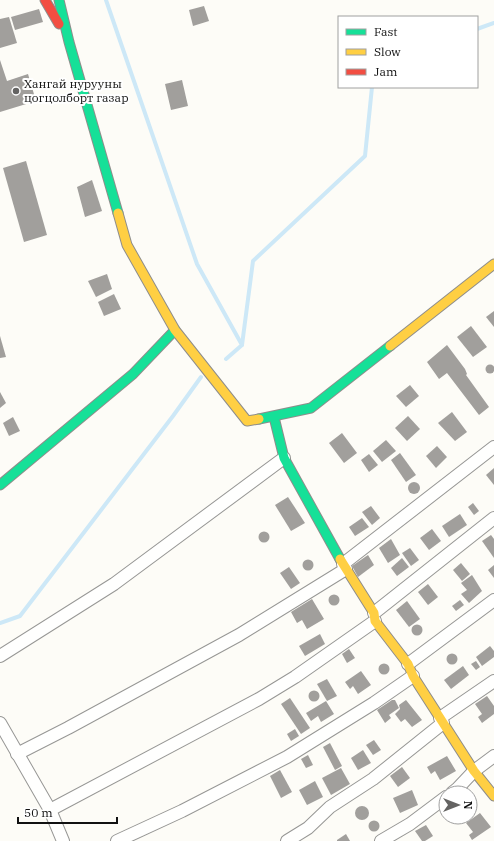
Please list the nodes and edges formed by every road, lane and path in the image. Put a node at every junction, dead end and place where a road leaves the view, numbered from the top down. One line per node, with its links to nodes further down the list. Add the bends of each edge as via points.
1 (45, 0): 3 (street)
2 (59, 0): 3 (street)
3 (69, 42): 5 (street, via 127,245)
4 (494, 264): 6 (street, via 311,408)
5 (175, 330): 6 (street, via 247,421); 9 (street, via 133,374)
6 (274, 417): 8 (street)
7 (494, 447): 11 (street)
8 (284, 458): 11 (street); 14 (street, via 114,584)
9 (0, 485)
10 (494, 518): 13 (street)
11 (344, 566): 13 (street); 20 (street, via 239,635)
12 (494, 600): 15 (street)
13 (374, 617): 15 (street); 26 (street, via 295,677 260,698)
14 (0, 656)
15 (408, 664): 16 (street)
16 (413, 676): 18 (street); 28 (street, via 287,757)
17 (494, 681): 18 (street)
18 (442, 721): 22 (street); 29 (street, via 373,779 330,807 308,828)
19 (0, 723): 20 (street)
20 (17, 754): 26 (street)
21 (494, 756): 22 (street)
22 (474, 771): 23 (street); 24 (street)
23 (461, 785)
24 (494, 796)
25 (438, 803): 30 (street)
26 (50, 810): 27 (street)
27 (63, 841)
28 (117, 841)
29 (287, 841)
30 (381, 841)

